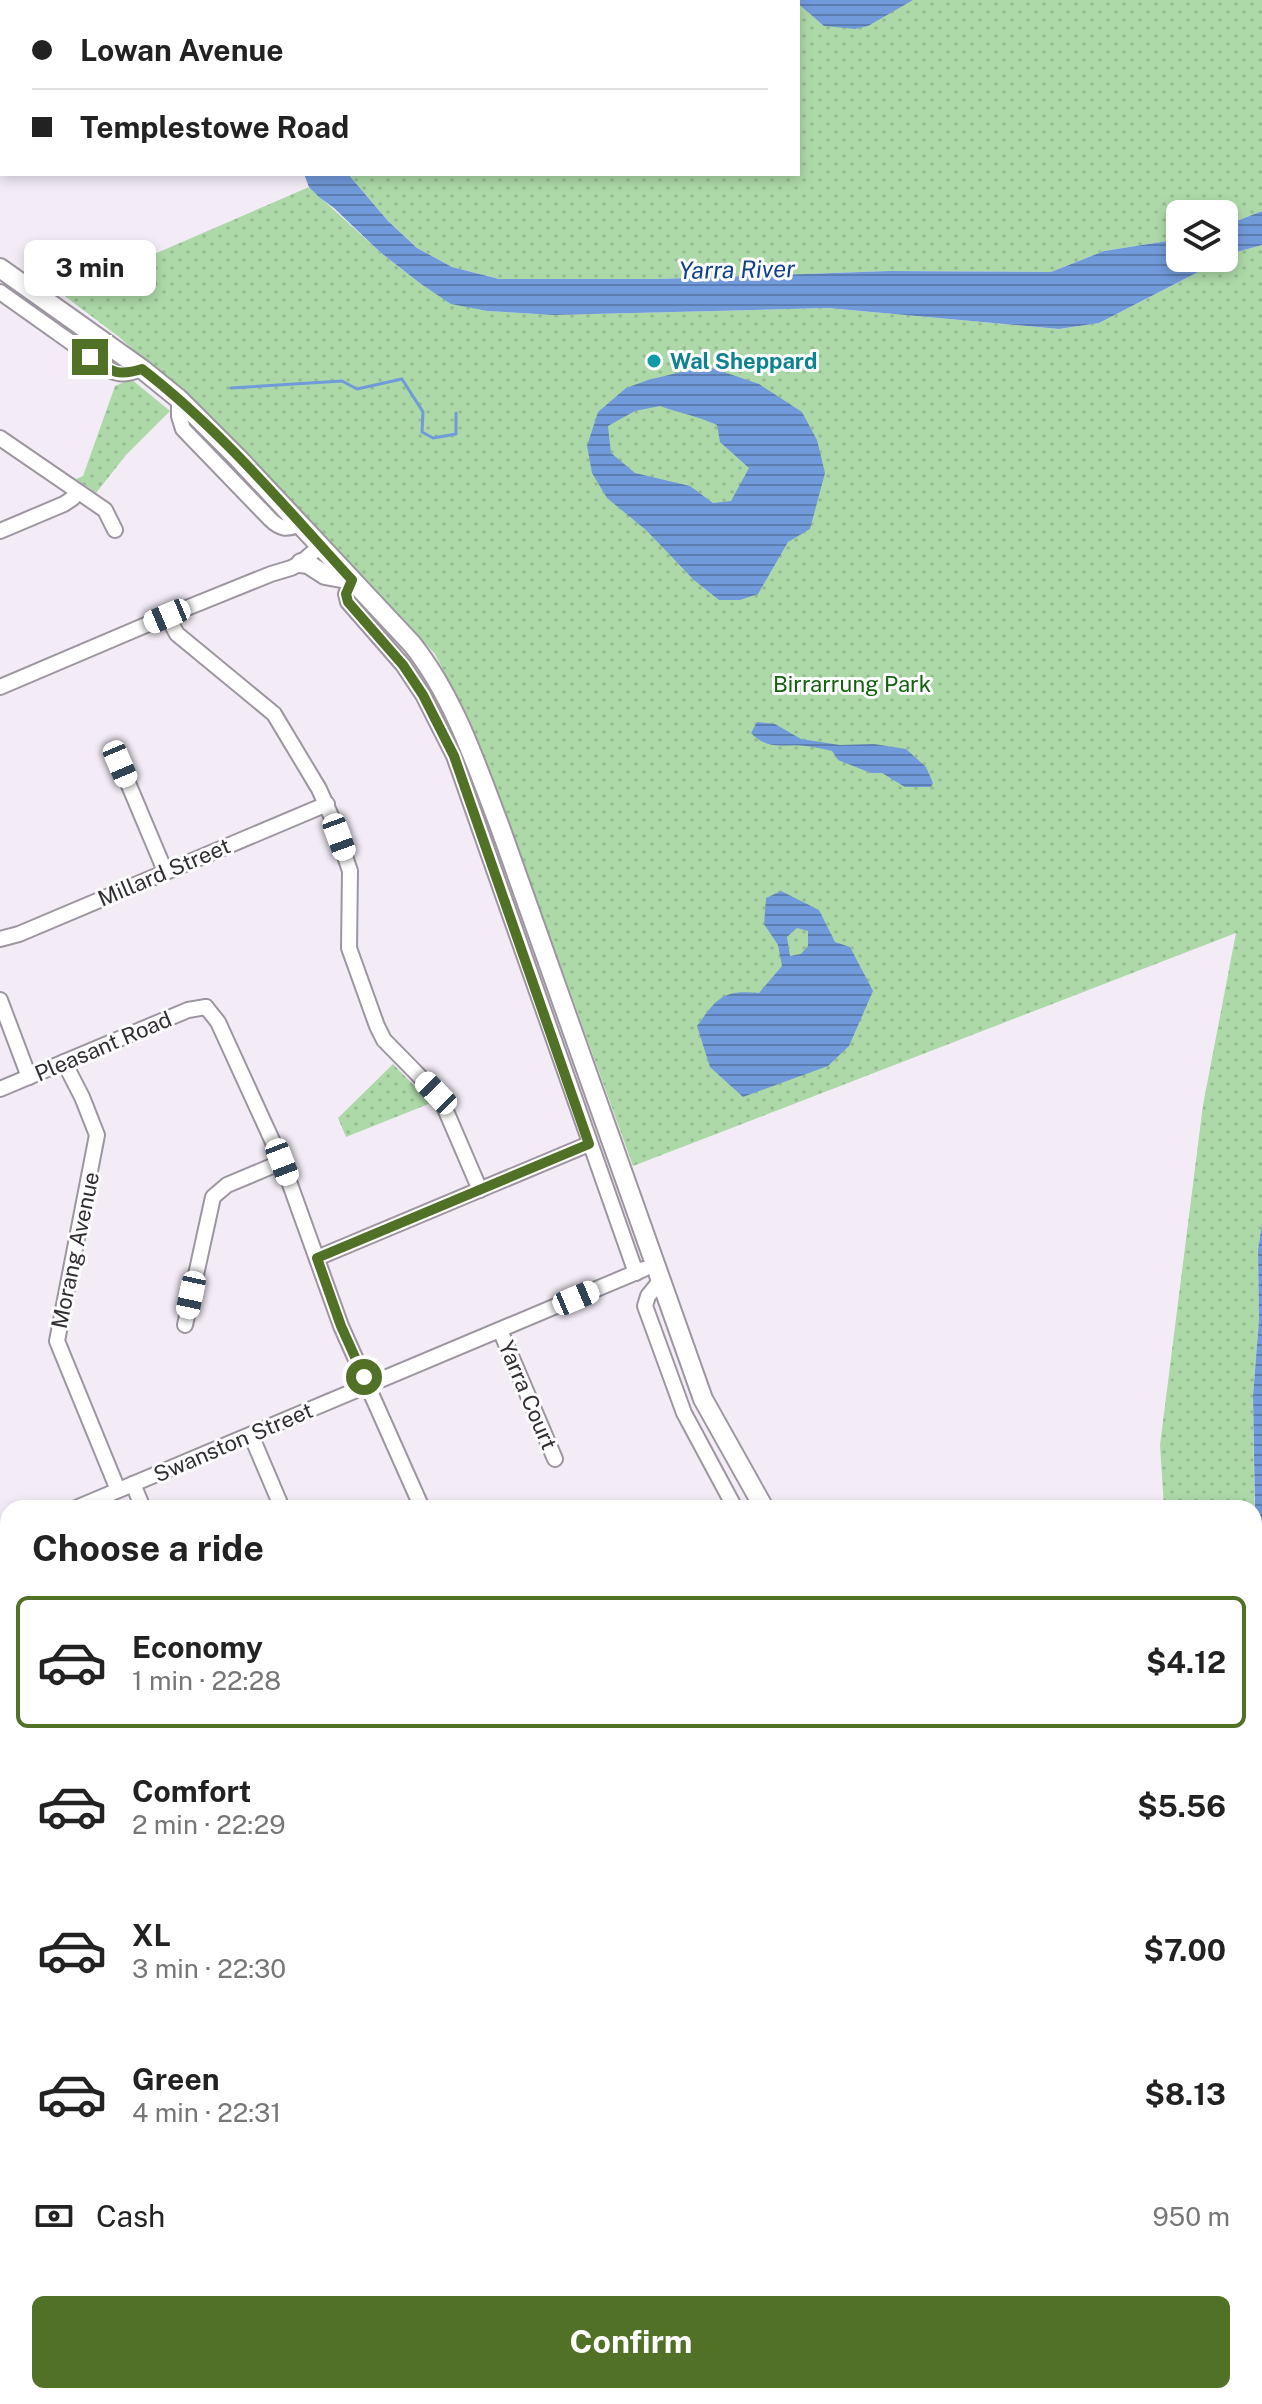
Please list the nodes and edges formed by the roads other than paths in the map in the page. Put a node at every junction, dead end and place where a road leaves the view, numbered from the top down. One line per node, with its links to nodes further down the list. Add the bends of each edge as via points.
1 (0, 268): 3 (main road)
2 (0, 292): 3 (street, via 116,374)
3 (142, 369): 8 (main road, via 179,399)
4 (0, 438): 5 (street)
5 (75, 490): 6 (street, via 64,504); 7 (street, via 105,510)
6 (0, 531)
7 (115, 531)
8 (311, 536): 9 (street); 10 (street); 11 (main road)
9 (301, 563): 10 (street); 11 (main road)
10 (271, 574): 12 (street)
11 (352, 580): 22 (street, via 348,602 403,665 454,756); 26 (main road, via 424,659 464,736)
12 (167, 616): 13 (street); 15 (street, via 177,634 274,714)
13 (0, 687)
14 (120, 764): 16 (street)
15 (327, 804): 16 (street, Millard Street); 24 (street, via 352,878 350,954 377,1026 384,1040 440,1097)
16 (165, 871): 17 (street, Millard Street)
17 (0, 939)
18 (0, 1000): 20 (street)
19 (68, 1061): 20 (street, Pleasant Road); 23 (street, Pleasant Road, via 209,1001); 34 (street, Morang Avenue, via 97,1142 57,1341)
20 (32, 1076): 21 (street, Pleasant Road)
21 (0, 1089)
22 (589, 1144): 24 (street); 27 (street)
23 (282, 1162): 25 (street); 28 (street, via 227,1185 213,1197)
24 (480, 1190): 25 (street)
25 (317, 1258): 30 (street)
26 (658, 1272): 27 (street, Swanston Street); 39 (street, via 645,1306 684,1413); 40 (main road, via 709,1413)
27 (636, 1273): 29 (street, Swanston Street)
28 (185, 1325)
29 (500, 1330): 30 (street, Swanston Street); 32 (street, Yarra Court)
30 (368, 1385): 31 (street, Swanston Street); 38 (street)
31 (251, 1435): 33 (street, Swanston Street); 37 (street)
32 (555, 1459)
33 (133, 1484): 34 (street, Swanston Street); 36 (street)
34 (118, 1490): 35 (street, Swanston Street)
35 (95, 1500)
36 (140, 1500)
37 (279, 1500)
38 (418, 1500)
39 (733, 1500)
40 (759, 1500)

